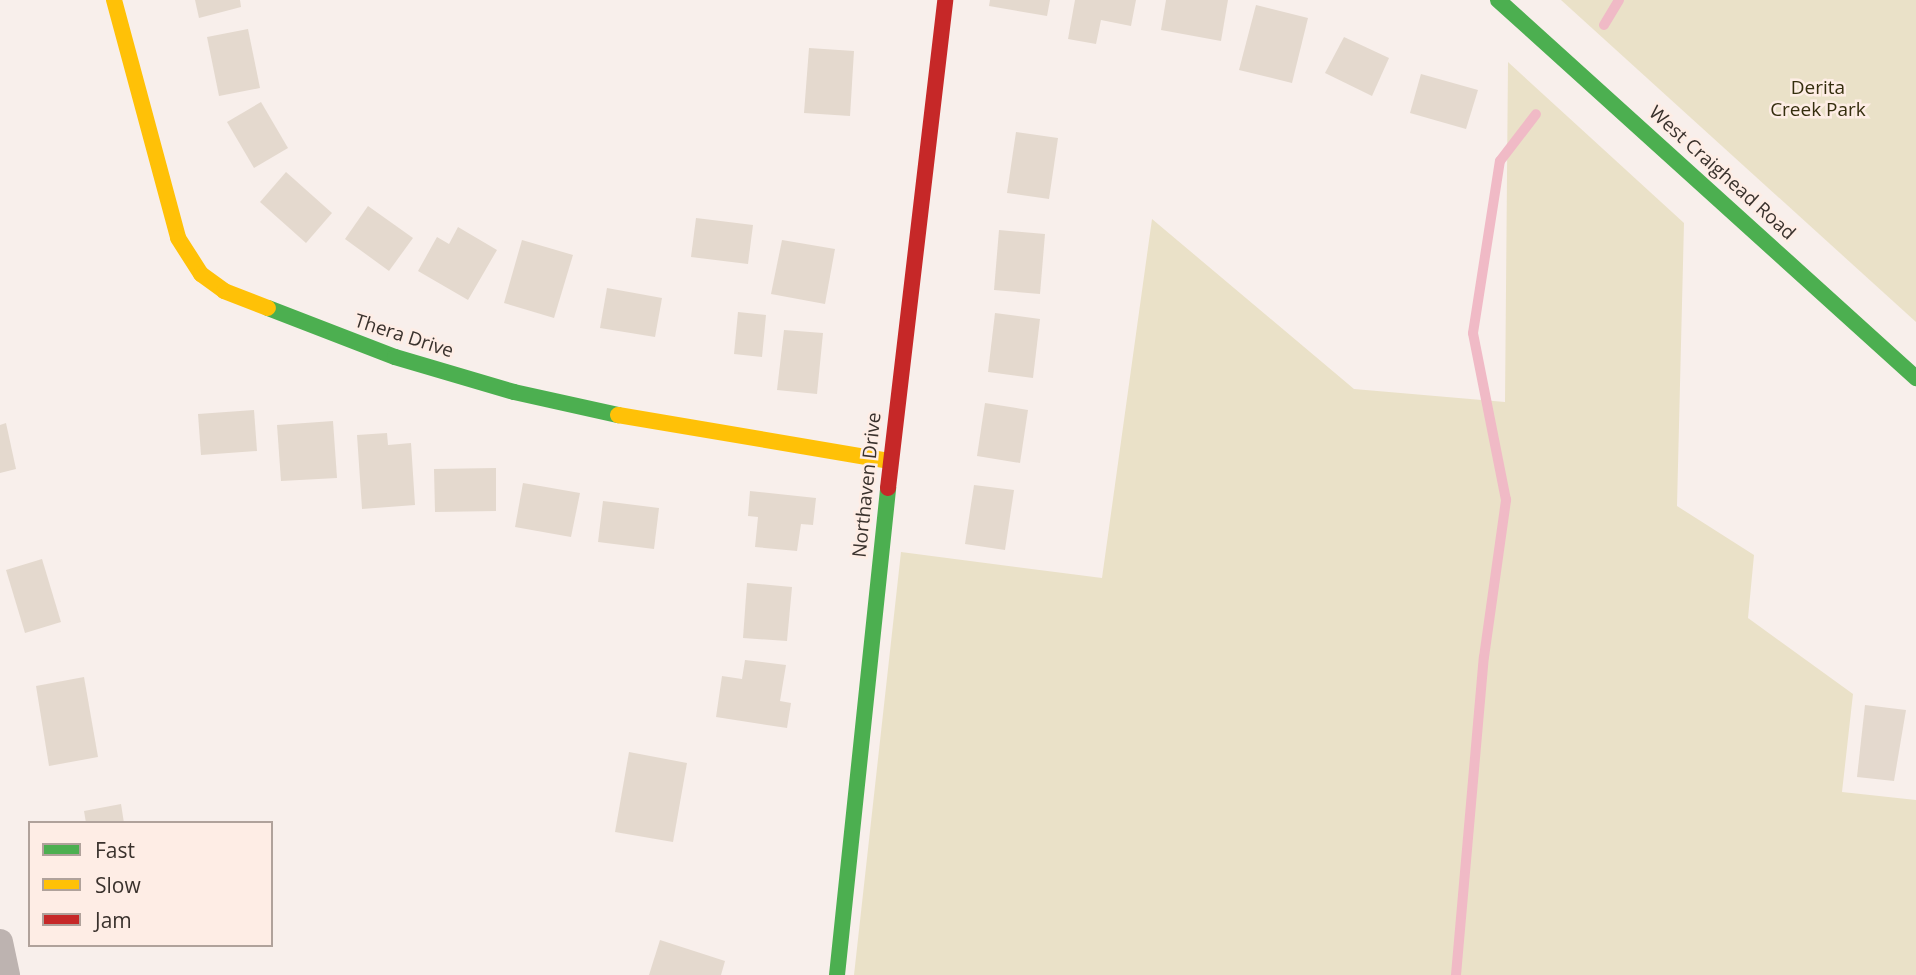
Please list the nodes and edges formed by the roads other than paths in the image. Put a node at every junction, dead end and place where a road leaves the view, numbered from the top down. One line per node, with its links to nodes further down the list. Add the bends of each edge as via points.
1 (114, 0): 5 (street, Thera Drive, via 178,238 201,274 225,291 383,353 514,391 617,415)
2 (945, 0): 5 (street, Northaven Drive)
3 (1498, 0): 4 (street, West Craighead Road)
4 (1916, 378)
5 (890, 461): 8 (street, Northaven Drive)
6 (0, 942): 7 (street)
7 (7, 975)
8 (837, 975)

